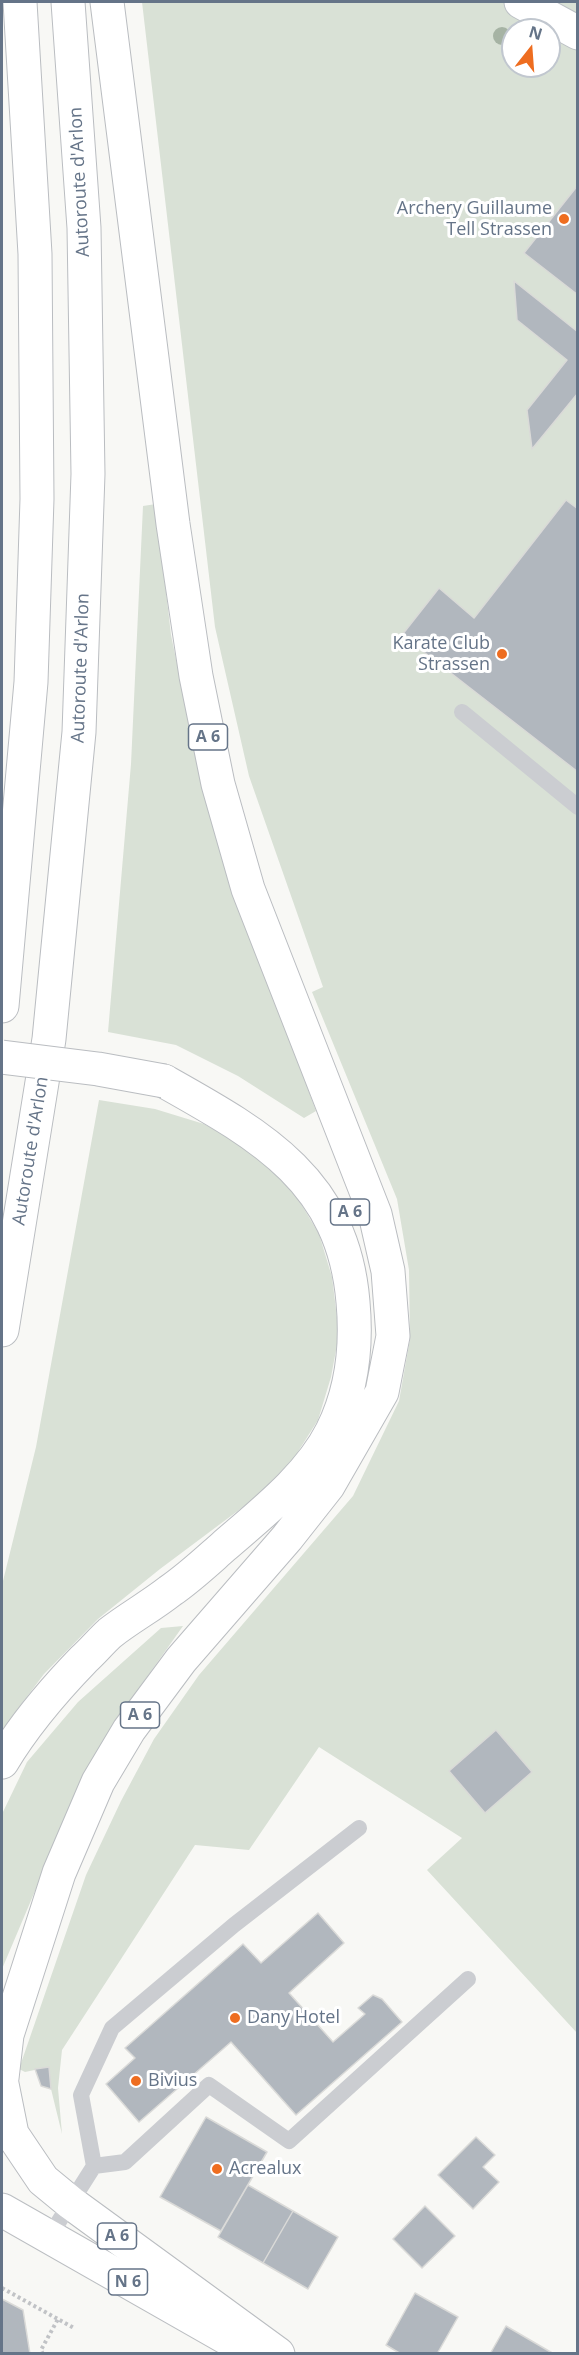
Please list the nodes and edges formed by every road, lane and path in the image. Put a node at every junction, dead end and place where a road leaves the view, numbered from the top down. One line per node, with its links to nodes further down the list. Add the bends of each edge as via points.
1 (20, 2): 9 (main road, via 35,254 38,499 32,682)
2 (68, 2): 13 (main road, Autoroute d'Arlon, via 85,263 88,474 79,732 49,1039)
3 (106, 2): 14 (main road, A 6, via 173,524 195,676 218,784 248,889 375,1214 388,1271 393,1336 382,1392)
4 (521, 2): 5 (main road)
5 (578, 33)
6 (462, 712): 8 (lane)
7 (2, 804): 9 (main road)
8 (578, 807)
9 (10, 918): 10 (main road)
10 (2, 1006)
11 (2, 1057): 12 (main road, A 6, bridge)
12 (164, 1081): 14 (main road, A 6, via 221,1094 284,1128 326,1175 357,1223 372,1273 377,1334 370,1386); 15 (main road, via 271,1146 310,1186 337,1230 351,1278 356,1335 350,1383 332,1431 304,1472 265,1511 172,1590 109,1634 56,1688)
13 (2, 1330)
14 (355, 1441): 18 (main road, A 6, via 328,1486 181,1660 129,1730 98,1782 59,1873)
15 (2, 1762)
16 (359, 1828): 21 (lane, via 234,1924 112,2028 81,2095)
17 (468, 1979): 21 (lane, via 289,2141 209,2085 125,2162)
18 (4, 2039): 19 (main road, A 6)
19 (2, 2078)
20 (2, 2084): 22 (main road, A 6, via 12,2134 43,2180)
21 (94, 2166): 22 (lane)
22 (71, 2203): 24 (lane); 30 (main road, A 6)
23 (2, 2211): 24 (main road, N 6)
24 (49, 2237): 29 (main road, N 6)
25 (2, 2288): 26 (path)
26 (58, 2319): 27 (path); 28 (path, via 41,2350)
27 (74, 2328)
28 (43, 2354)
29 (255, 2354)
30 (278, 2354)

